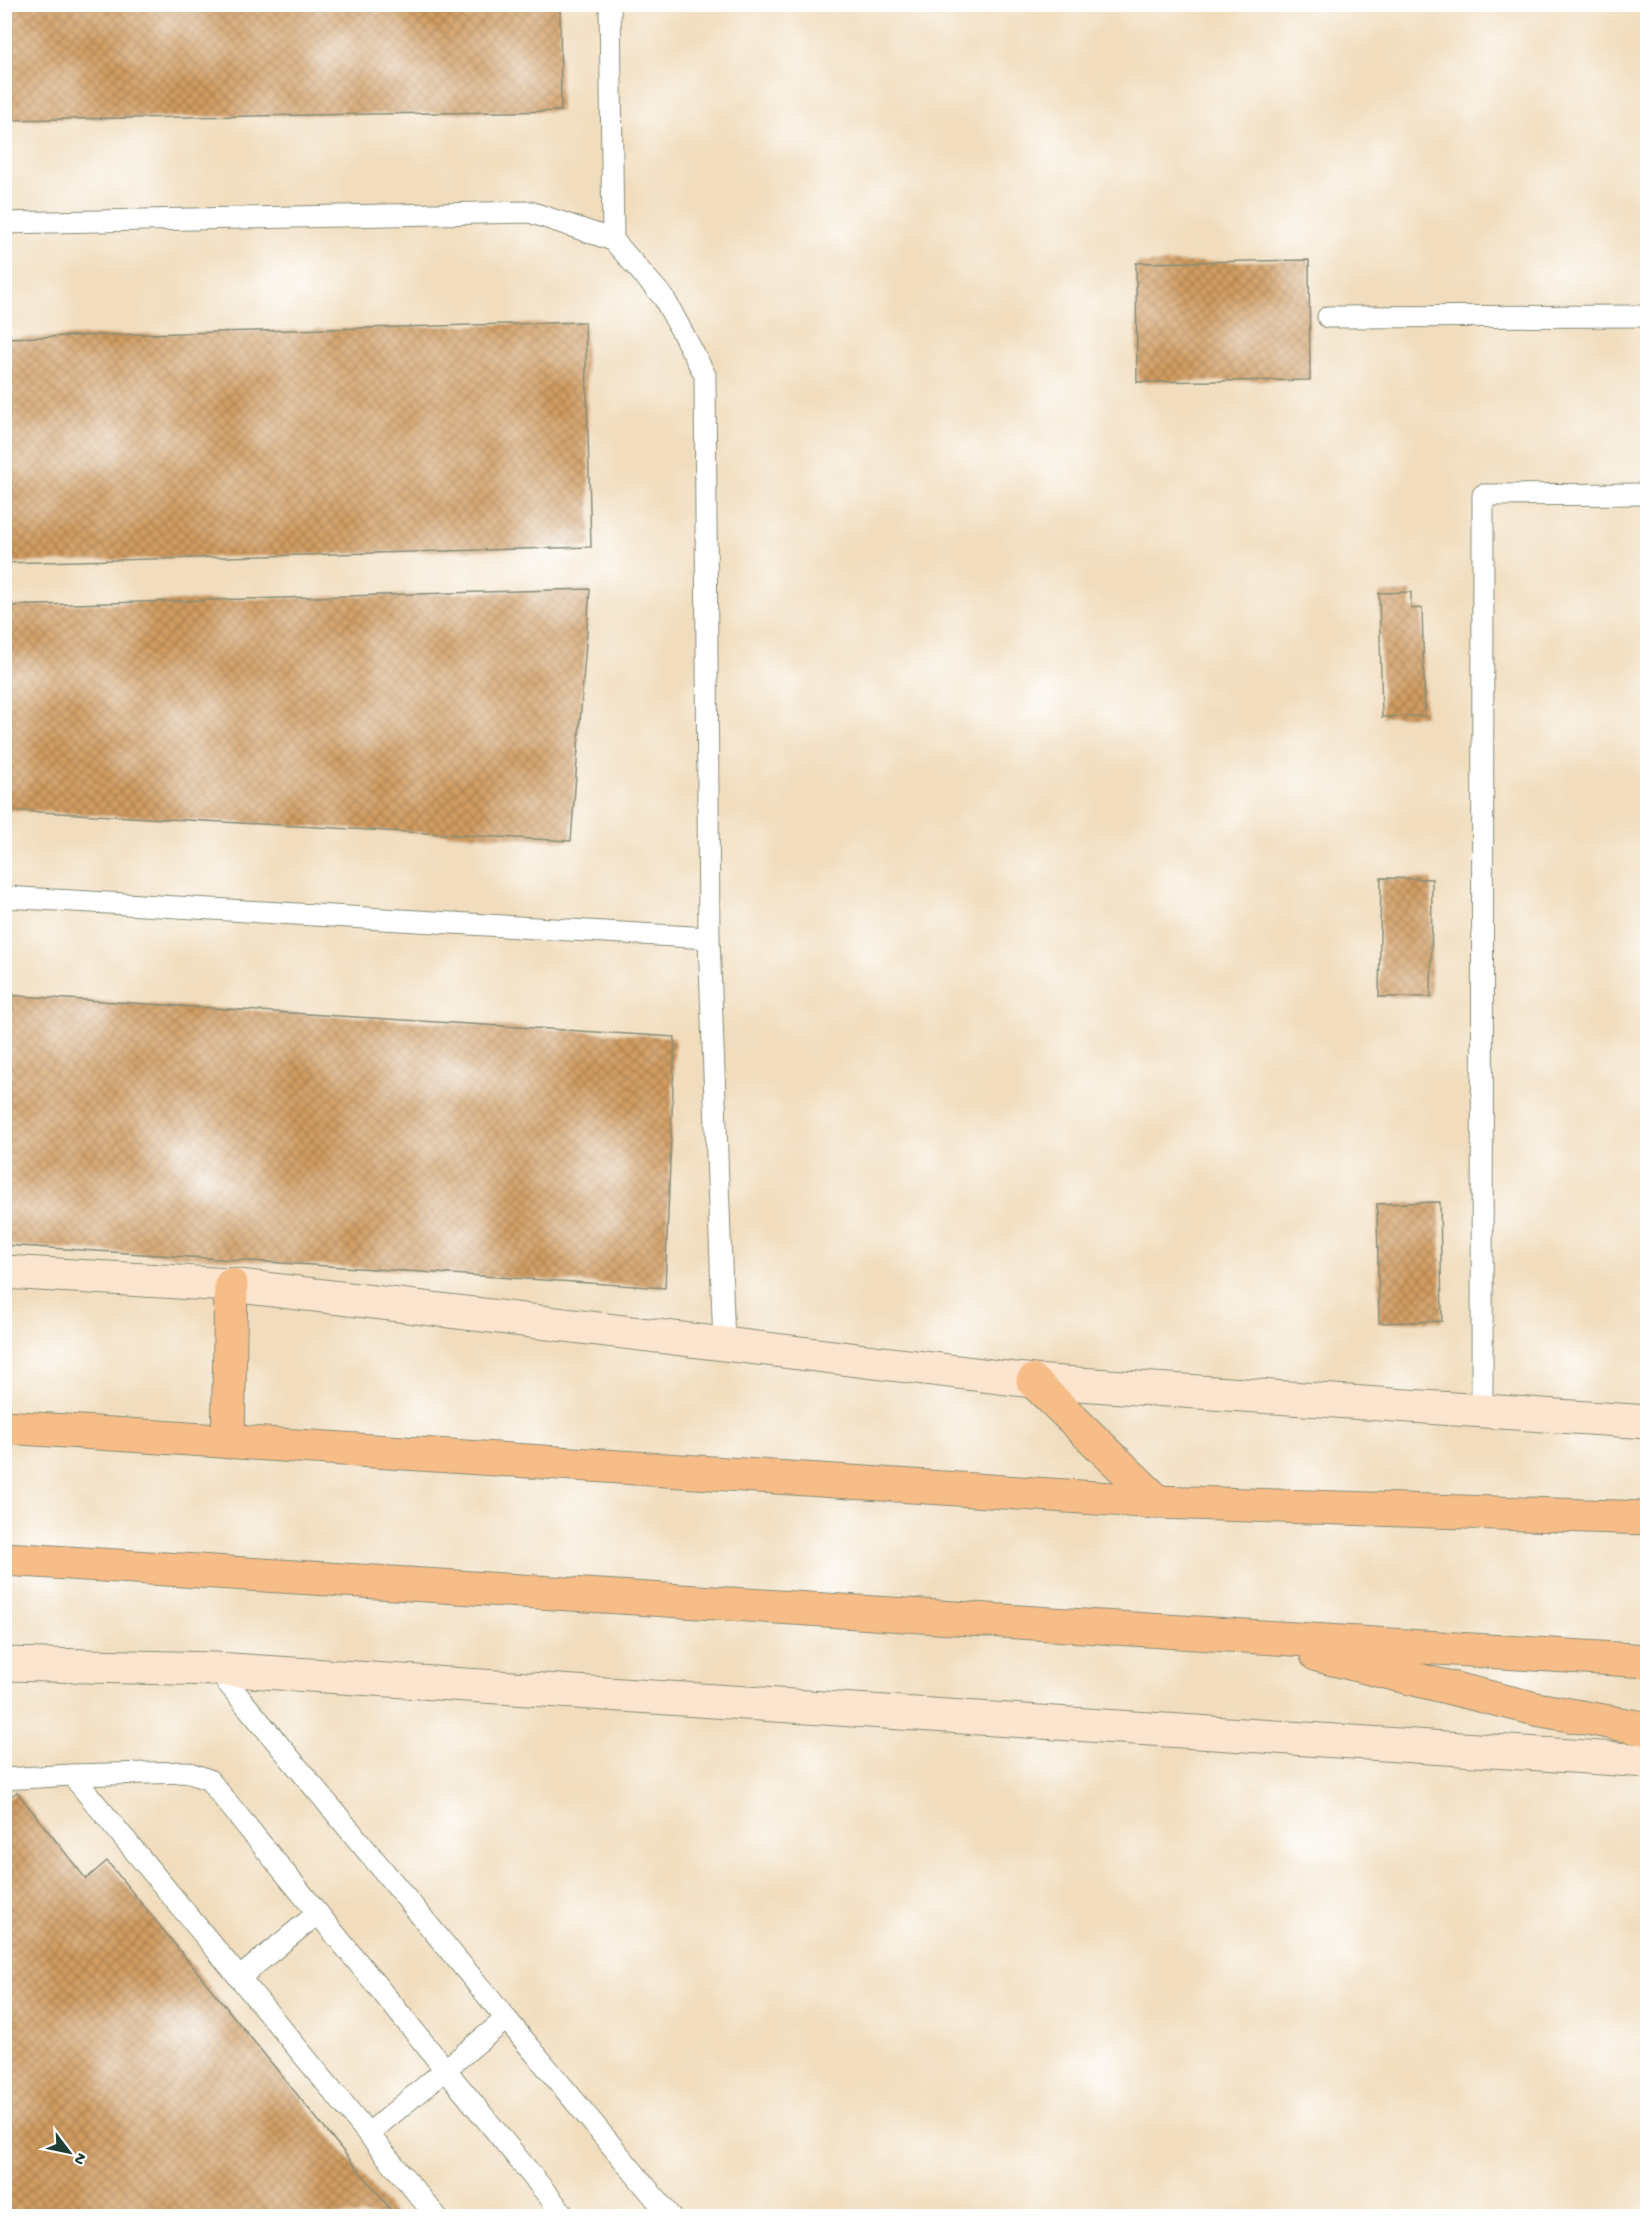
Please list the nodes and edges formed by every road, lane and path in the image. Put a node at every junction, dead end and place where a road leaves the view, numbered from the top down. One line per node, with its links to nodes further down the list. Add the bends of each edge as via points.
1 (610, 4): 3 (lane)
2 (4, 224): 3 (lane, via 530,212)
3 (613, 240): 8 (lane, via 664,298 705,375)
4 (1647, 316): 5 (lane)
5 (1328, 317)
6 (1647, 494): 13 (lane, via 1483,495)
7 (4, 897): 8 (lane)
8 (709, 938): 11 (lane)
9 (4, 1272): 10 (main road)
10 (231, 1285): 11 (main road); 16 (highway)
11 (724, 1344): 12 (main road)
12 (1033, 1381): 13 (main road); 17 (highway)
13 (1482, 1411): 14 (main road)
14 (1647, 1422)
15 (4, 1427): 16 (highway)
16 (228, 1442): 17 (highway)
17 (1158, 1502): 18 (highway)
18 (1647, 1518)
19 (4, 1559): 20 (highway)
20 (1233, 1635): 21 (highway); 24 (highway, via 1536,1709)
21 (1647, 1661)
22 (4, 1664): 23 (main road)
23 (216, 1670): 25 (main road); 30 (lane)
24 (1647, 1729)
25 (1647, 1761)
26 (72, 1774): 27 (lane); 28 (lane, via 187,1772 209,1780); 29 (lane)
27 (4, 1779)
28 (318, 1913): 29 (lane); 31 (lane)
29 (239, 1978): 32 (lane)
30 (506, 2019): 31 (lane); 35 (lane)
31 (446, 2070): 32 (lane); 34 (lane)
32 (368, 2134): 33 (lane)
33 (436, 2217)
34 (565, 2217)
35 (670, 2217)

